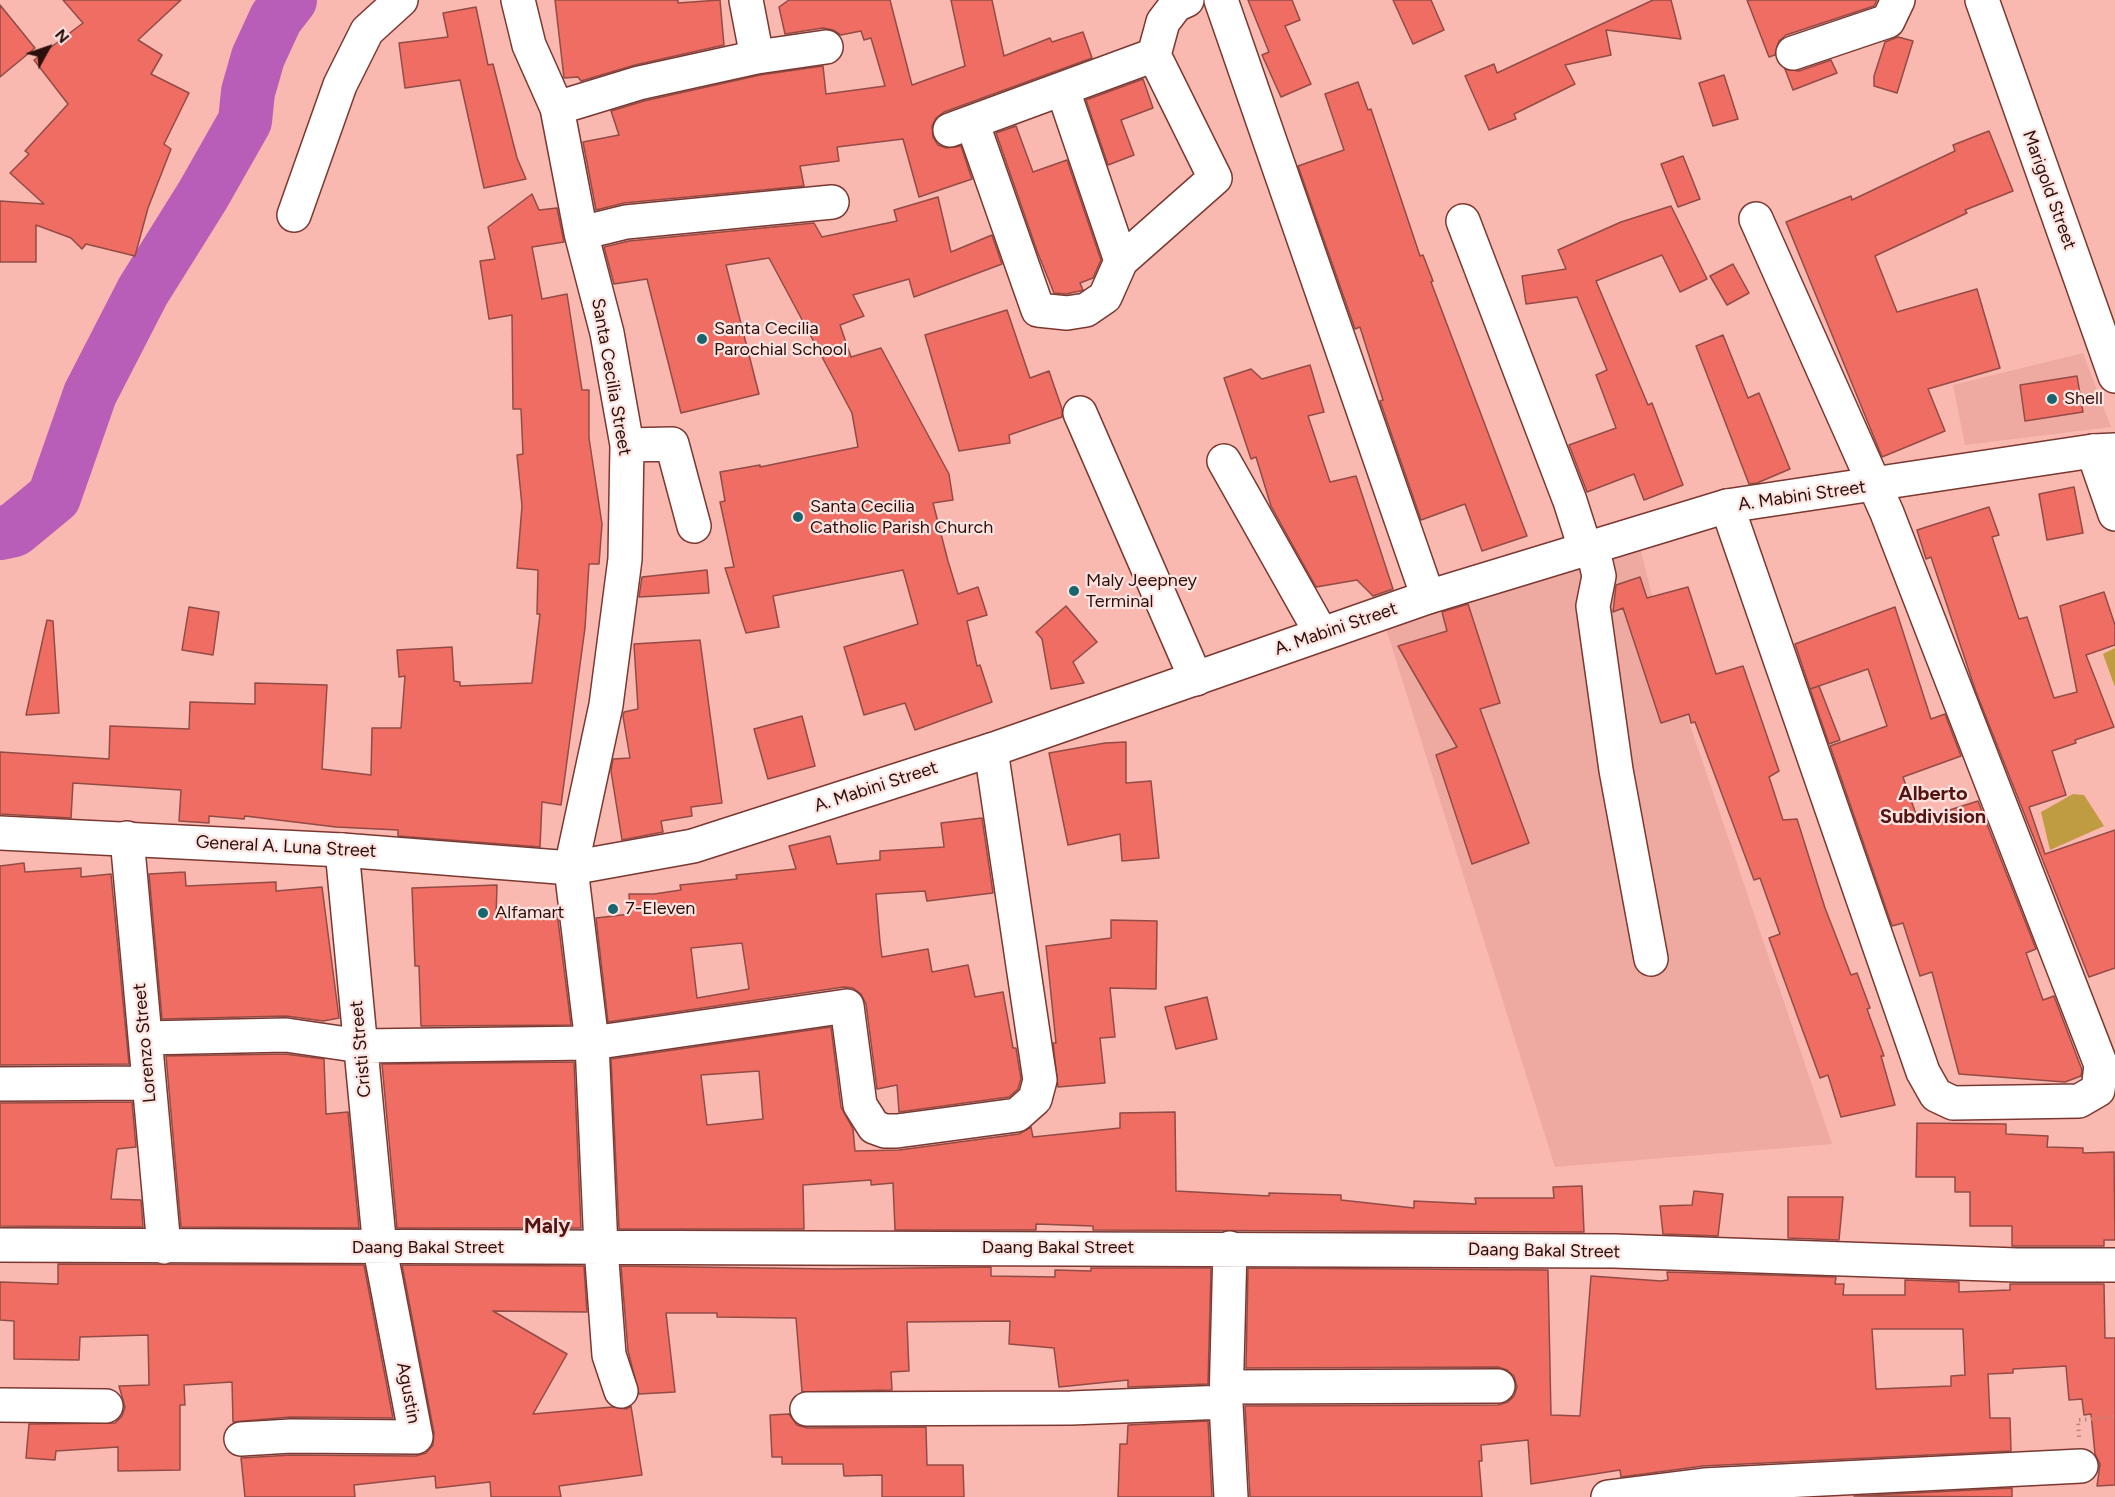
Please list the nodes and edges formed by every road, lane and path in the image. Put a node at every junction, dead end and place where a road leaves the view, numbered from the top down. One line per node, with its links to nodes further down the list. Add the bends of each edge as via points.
1 (401, 0): 15 (street, via 368,31 340,85)
2 (518, 0): 13 (street, Santa Cecilia Street, via 529,45)
3 (746, 0): 11 (street)
4 (1187, 0): 10 (street, via 1176,6 1163,22)
5 (1221, 0): 30 (street)
6 (1898, 0): 9 (street, via 1888,21)
7 (1979, 2): 20 (street, Marigold Street)
8 (826, 47): 11 (street)
9 (1793, 53)
10 (1154, 55): 12 (street); 19 (street, via 1215,178)
11 (757, 57): 13 (street, via 639,83)
12 (1064, 90): 19 (street); 19 (street, via 961,126 1038,310 1086,310 1105,297)
13 (557, 108): 18 (street, Santa Cecilia Street)
14 (832, 202): 18 (street, via 626,222)
15 (294, 215)
16 (1756, 219): 25 (street)
17 (1463, 221): 29 (street)
18 (581, 232): 22 (street, Santa Cecilia Street, via 607,333)
19 (1121, 261)
20 (2115, 376)
21 (1080, 414): 32 (street)
22 (627, 445): 28 (street, via 672,444); 37 (street, Santa Cecilia Street, via 625,560 607,694)
23 (2104, 451): 25 (street, A. Mabini Street); 27 (street)
24 (1224, 461): 31 (street)
25 (1876, 485): 26 (street, A. Mabini Street); 26 (street, via 2101,1065 2098,1090 2079,1101 1953,1103 1936,1095 1923,1072)
26 (1727, 506): 29 (street, A. Mabini Street)
27 (2115, 514)
28 (694, 526)
29 (1589, 547): 30 (street, A. Mabini Street); 38 (street, via 1599,576 1593,606 1612,747)
30 (1428, 597): 31 (street, A. Mabini Street)
31 (1321, 633): 32 (street, A. Mabini Street)
32 (1196, 679): 33 (street, A. Mabini Street)
33 (991, 750): 37 (street, A. Mabini Street, via 693,846); 40 (street, via 1040,1080 1035,1100 1017,1115 897,1131 874,1127 860,1106 847,1006)
34 (0, 833): 35 (street, General A. Luna Street)
35 (127, 838): 36 (street, General A. Luna Street); 39 (street, Lorenzo Street)
36 (342, 850): 37 (street, General A. Luna Street); 41 (street, Cristi Street)
37 (571, 868): 40 (street, Santa Cecilia Street)
38 (1651, 958)
39 (145, 1038): 41 (street, via 286,1035); 42 (street, Lorenzo Street)
40 (592, 1043): 41 (street); 47 (street, Santa Cecilia Street)
41 (361, 1046): 46 (street, Cristi Street)
42 (149, 1083): 43 (street); 45 (street, Lorenzo Street)
43 (0, 1084)
44 (0, 1245): 45 (street, Daang Bakal Street)
45 (165, 1247): 46 (street, Daang Bakal Street)
46 (380, 1248): 47 (street, Daang Bakal Street); 58 (street, Agustin, via 416,1437)
47 (601, 1248): 48 (street, Daang Bakal Street); 51 (street, Santa Cecilia Street, via 609,1354)
48 (1230, 1248): 49 (street, Daang Bakal Street, via 1614,1251); 52 (street)
49 (2115, 1265)
50 (1498, 1386): 52 (street)
51 (621, 1392)
52 (1226, 1395): 55 (street, via 1071,1408); 60 (street)
53 (0, 1405): 54 (street)
54 (106, 1406)
55 (807, 1409)
56 (2115, 1417): 57 (path)
57 (2078, 1420)
58 (241, 1439)
59 (2081, 1466): 61 (street, via 1704,1485)
60 (1231, 1497)
61 (1608, 1497)

